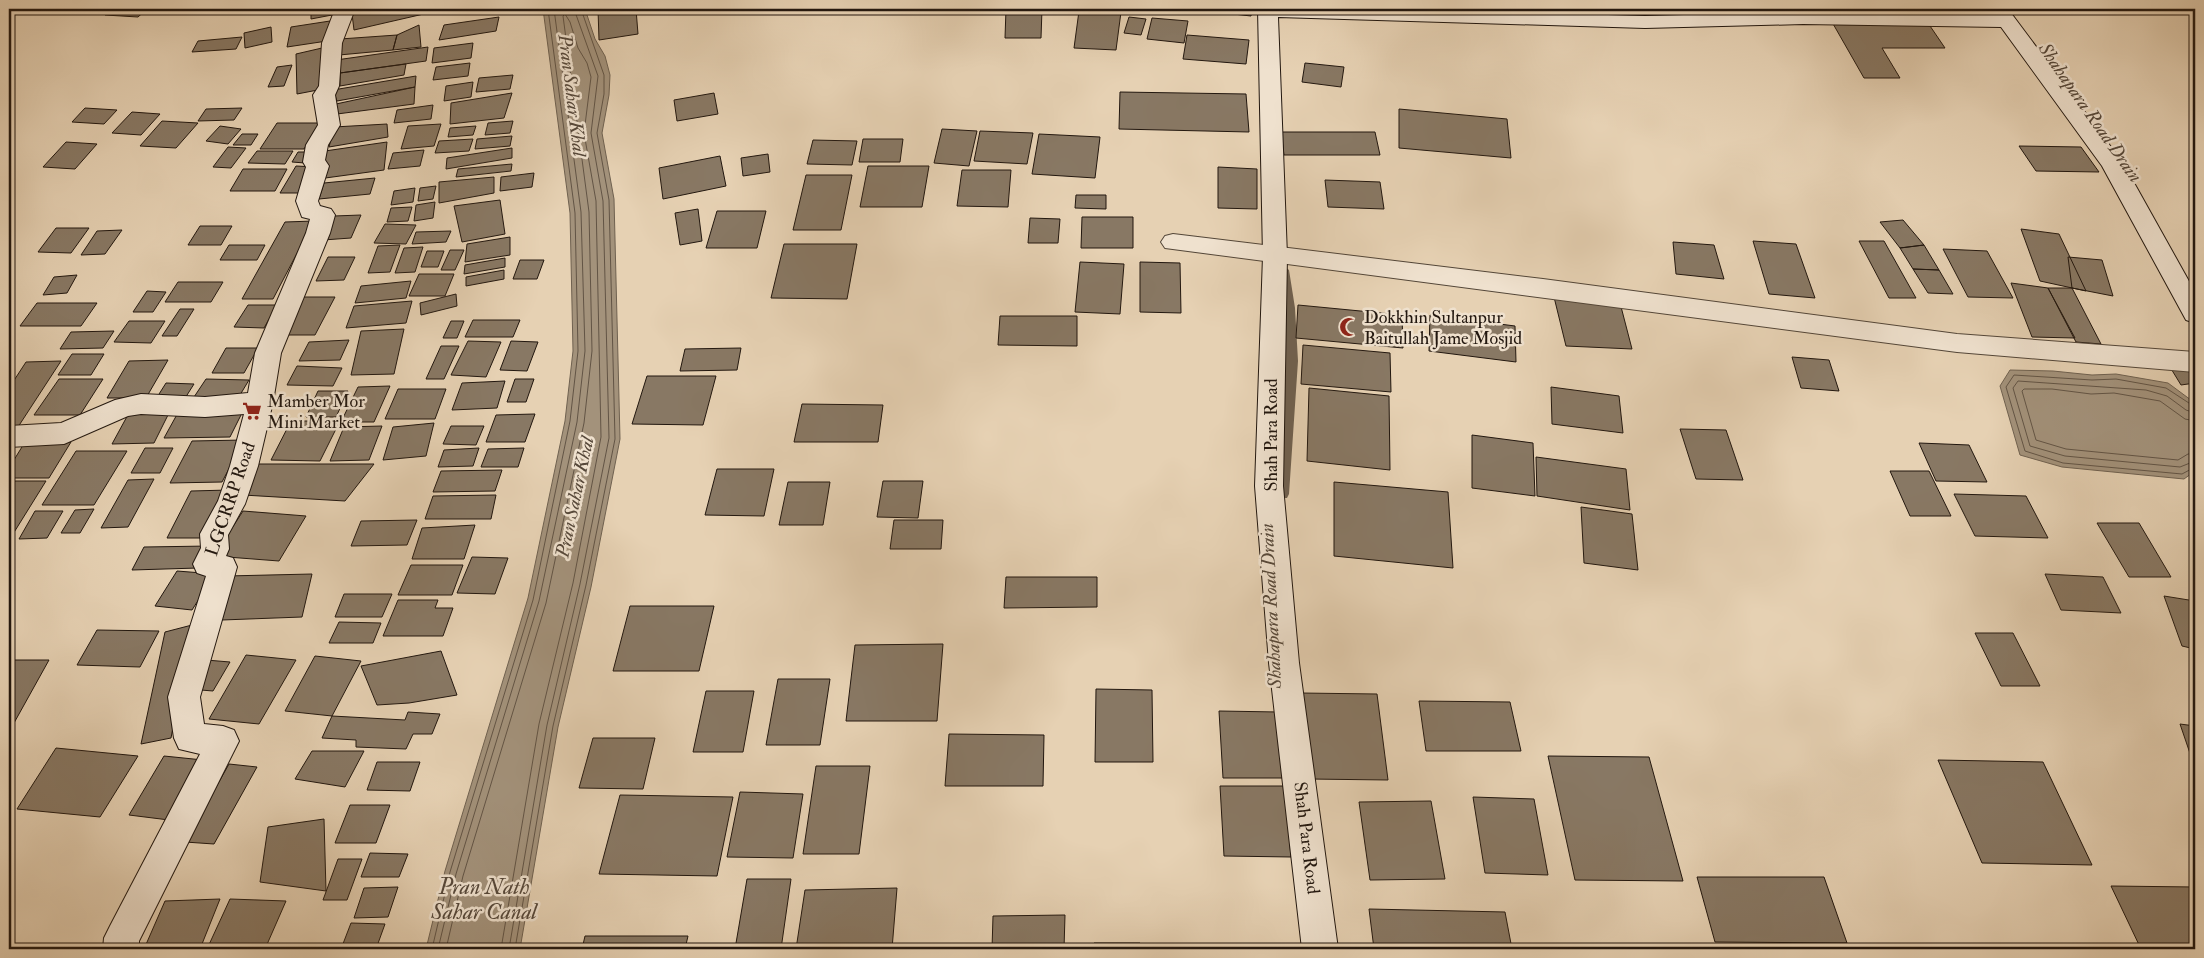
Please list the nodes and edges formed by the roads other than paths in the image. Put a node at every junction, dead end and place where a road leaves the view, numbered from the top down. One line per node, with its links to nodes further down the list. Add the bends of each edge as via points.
1 (345, 9): 8 (street, LGCRRP Road, via 332,43 329,86 324,95 329,125 317,145 314,162 318,166 307,201 310,211 323,215 268,353)
2 (1268, 10): 3 (street, via 1644,22); 5 (street, Shah Para Road)
3 (2002, 15): 6 (street, via 2112,163)
4 (1172, 242): 5 (street)
5 (1275, 256): 7 (street, via 1956,343); 11 (street, Shah Para Road, via 1269,486 1284,663)
6 (2195, 314)
7 (2195, 362)
8 (260, 402): 9 (street, via 205,407 141,404 124,407 64,433); 10 (street, LGCRRP Road, via 231,504 214,534 215,549 207,564 223,567 184,697 190,738 223,741 122,938)
9 (9, 436)
10 (121, 949)
11 (1320, 949)

